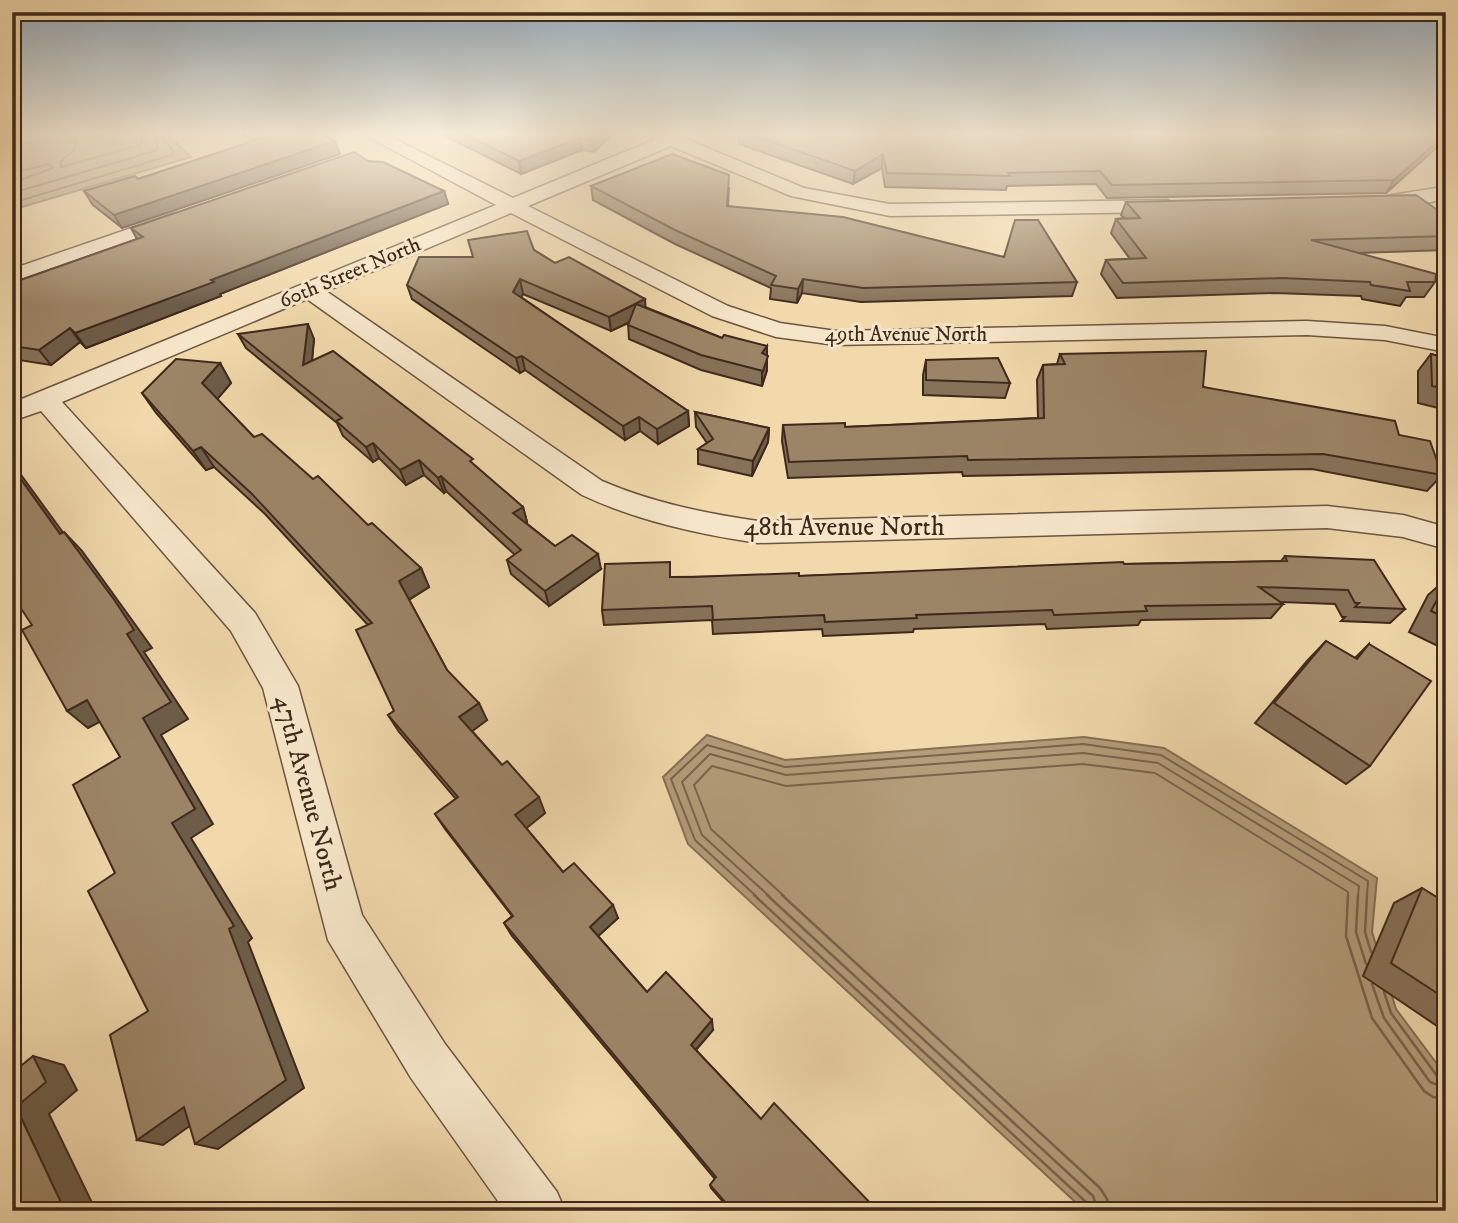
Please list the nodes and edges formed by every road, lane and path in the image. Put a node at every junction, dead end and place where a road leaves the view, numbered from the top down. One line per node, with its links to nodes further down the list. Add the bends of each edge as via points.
1 (480, 190): 7 (street, 49th Avenue North)
2 (548, 190): 7 (street, 60th Street North)
3 (794, 190): 6 (street, via 890,209)
4 (1446, 192): 5 (street)
5 (1362, 203)
6 (1181, 205)
7 (512, 206): 10 (street, 60th Street North); 11 (street, 49th Avenue North, via 720,311 776,330 836,338 1307,328 1385,333)
8 (195, 212): 9 (street)
9 (12, 276)
10 (310, 290): 12 (street, 60th Street North); 13 (street, 48th Avenue North, via 592,488 627,505 692,523 758,531 1327,517 1403,526)
11 (1446, 345)
12 (29, 406): 14 (street, 47th Avenue North, via 243,622 280,686 343,925 428,1061)
13 (1446, 538)
14 (538, 1211)

